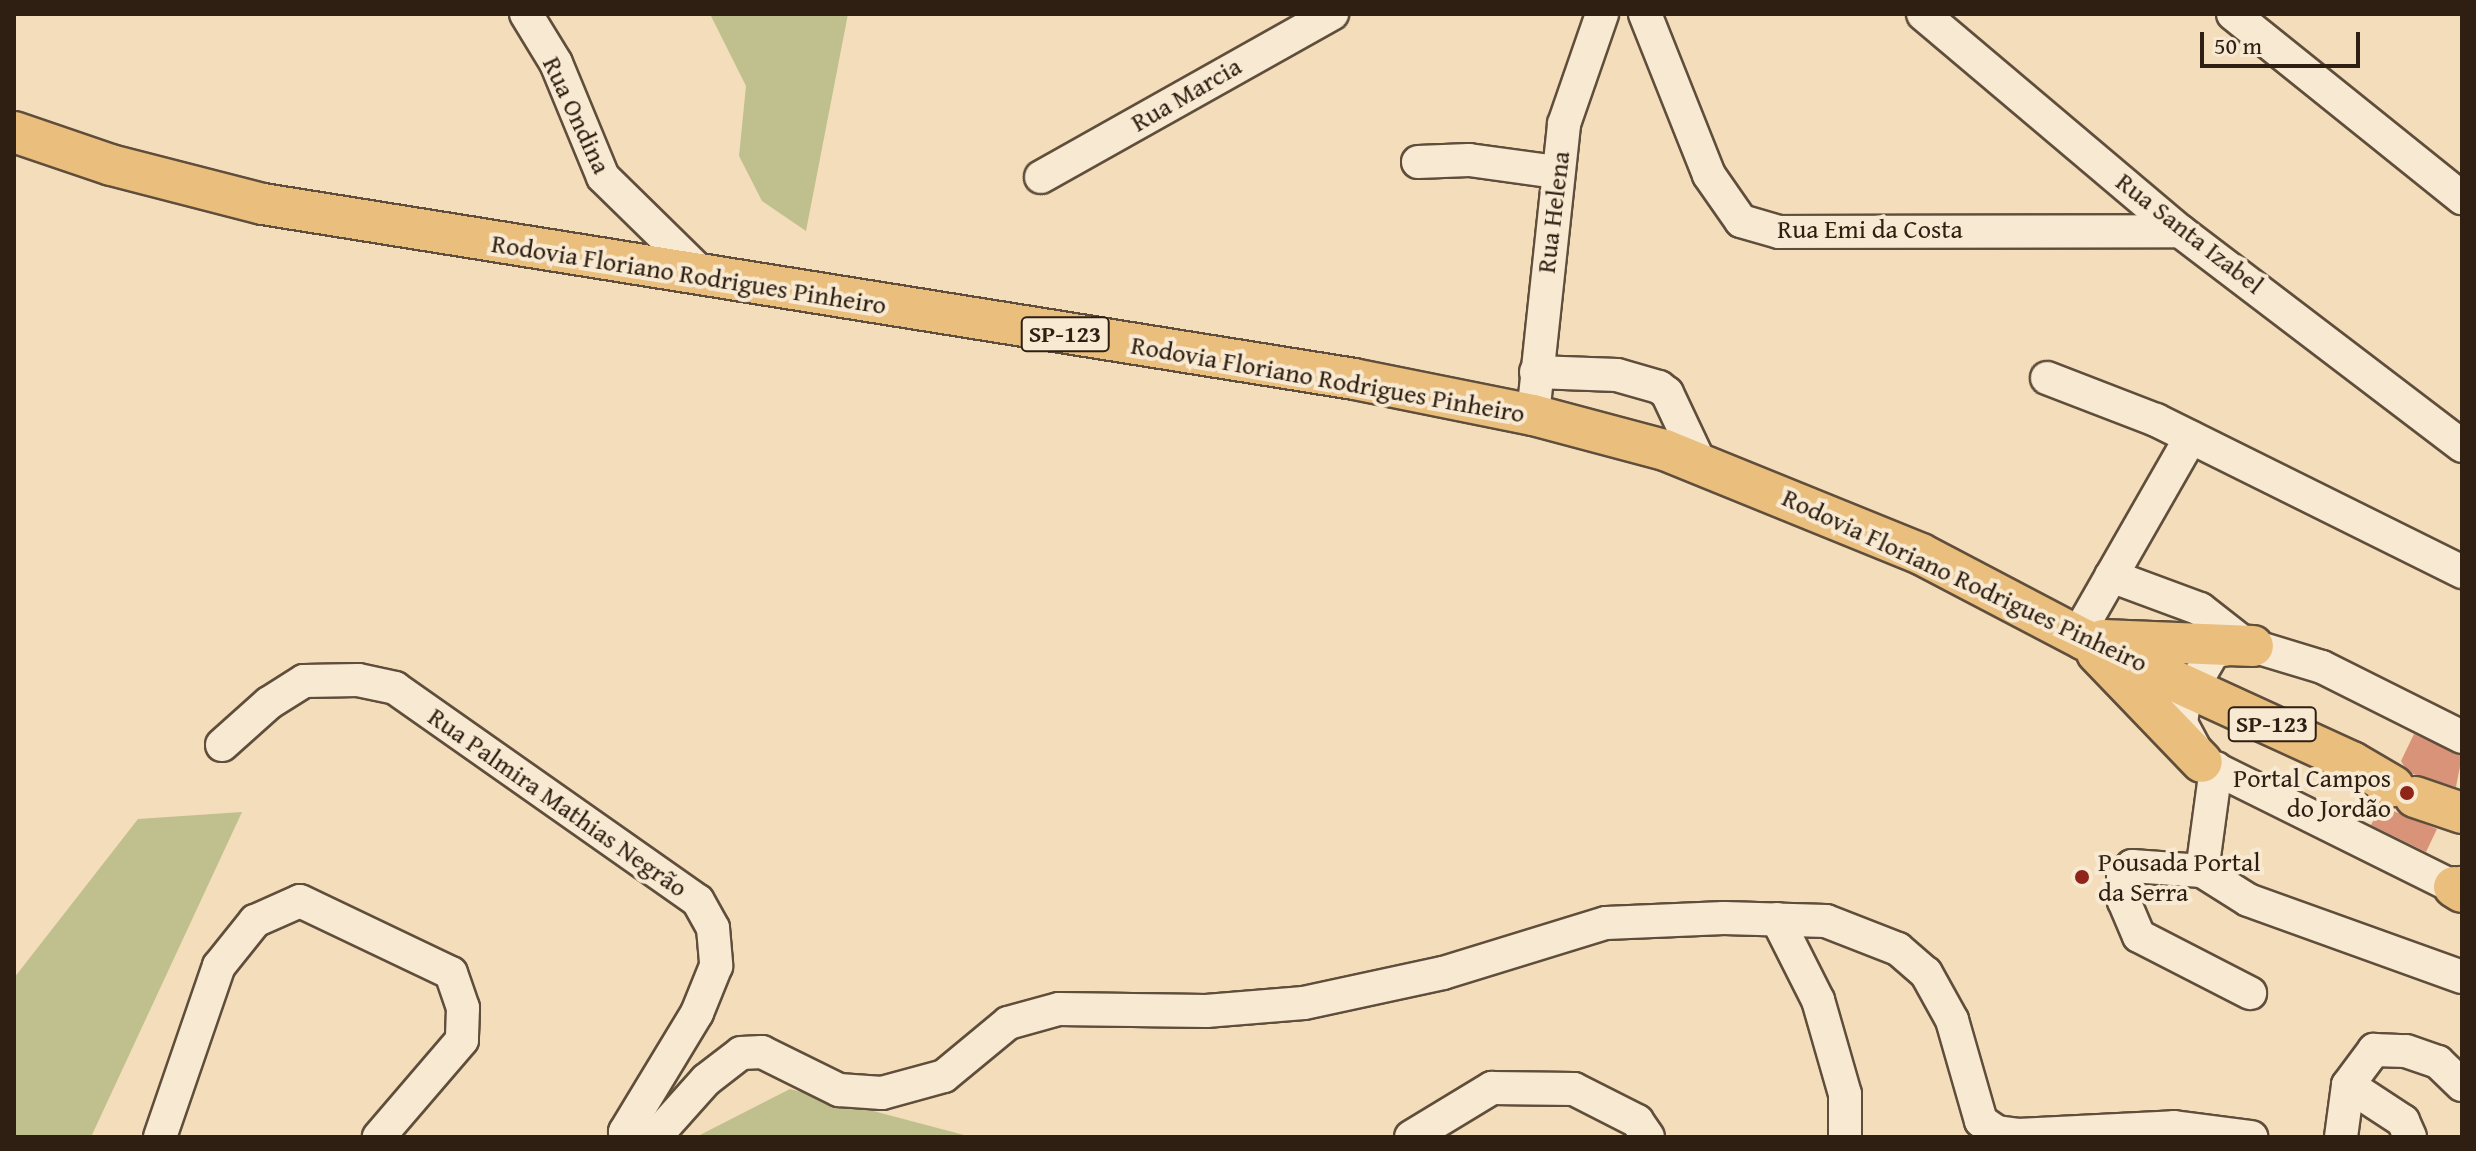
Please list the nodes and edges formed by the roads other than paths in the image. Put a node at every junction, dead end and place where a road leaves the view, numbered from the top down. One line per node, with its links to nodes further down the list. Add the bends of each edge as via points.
1 (526, 14): 13 (street, Rua Ondina, via 556,63 603,177)
2 (1332, 14): 10 (street, Rua Marcia)
3 (1602, 14): 9 (street, Rua Helena, via 1564,124)
4 (1645, 14): 12 (street, Rua Emi da Costa, via 1709,175 1741,221 1779,232)
5 (1923, 14): 12 (street, Rua Santa Izabel)
6 (2233, 14): 11 (street)
7 (14, 132): 13 (main road, Rodovia Floriano Rodrigues Pinheiro / SP-123, via 111,165 263,204)
8 (1418, 162): 9 (street, via 1469,160)
9 (1557, 172): 14 (street, Rua Helena)
10 (1041, 177)
11 (2462, 198)
12 (2180, 231): 18 (street, Rua Santa Izabel)
13 (704, 276): 16 (main road, Rodovia Floriano Rodrigues Pinheiro / SP-123, via 1354,379)
14 (1536, 372): 16 (street, Rua Helena); 19 (street, via 1617,375 1659,387 1667,393)
15 (2047, 378): 17 (street)
16 (1533, 415): 19 (main road, Rodovia Floriano Rodrigues Pinheiro / SP-123)
17 (2191, 437): 20 (street); 21 (street)
18 (2462, 446)
19 (1700, 463): 22 (main road, Rodovia Floriano Rodrigues Pinheiro / SP-123, via 1921,554)
20 (2462, 572)
21 (2111, 576): 22 (street); 23 (street, via 2200,609)
22 (2080, 637): 23 (main road); 24 (main road, Rodovia Floriano Rodrigues Pinheiro / SP-123); 27 (main road)
23 (2249, 645): 24 (street, via 2214,651); 25 (street, via 2322,667)
24 (2192, 686): 27 (street, via 2181,723); 28 (main road, Rodovia Floriano Rodrigues Pinheiro / SP-123)
25 (2462, 737)
26 (222, 745): 38 (street, Rua Palmira Mathias Negrão, via 269,703 304,681 358,680 395,688 698,901 713,928 716,966 697,1013 625,1132)
27 (2209, 765): 29 (street); 30 (street)
28 (2462, 811)
29 (2202, 871): 32 (street, via 2248,900); 33 (street, via 2132,866 2123,878 2124,901 2139,936)
30 (2459, 887)
31 (1777, 919): 39 (street, via 1606,923 1443,973 1304,1003 1206,1011 1059,1009 1008,1023 944,1076 882,1093 839,1090 762,1052 741,1053 706,1080); 42 (street, via 1818,1000 1845,1094); 43 (street, via 1826,921 1898,949 1926,973 1952,1020 1981,1121 1997,1132 2174,1127)
32 (2462, 977)
33 (2250, 993)
34 (2348, 1085): 35 (street, via 2374,1050 2406,1051 2438,1062); 44 (street); 45 (street, via 2403,1121)
35 (2462, 1085)
36 (160, 1137): 37 (street, via 219,966 255,921 300,901 451,973 459,996 462,1040)
37 (379, 1137)
38 (636, 1137)
39 (655, 1137)
40 (1411, 1137): 41 (street, via 1492,1088 1574,1089 1637,1121)
41 (1648, 1137)
42 (1845, 1137)
43 (2251, 1137)
44 (2341, 1137)
45 (2410, 1137)

